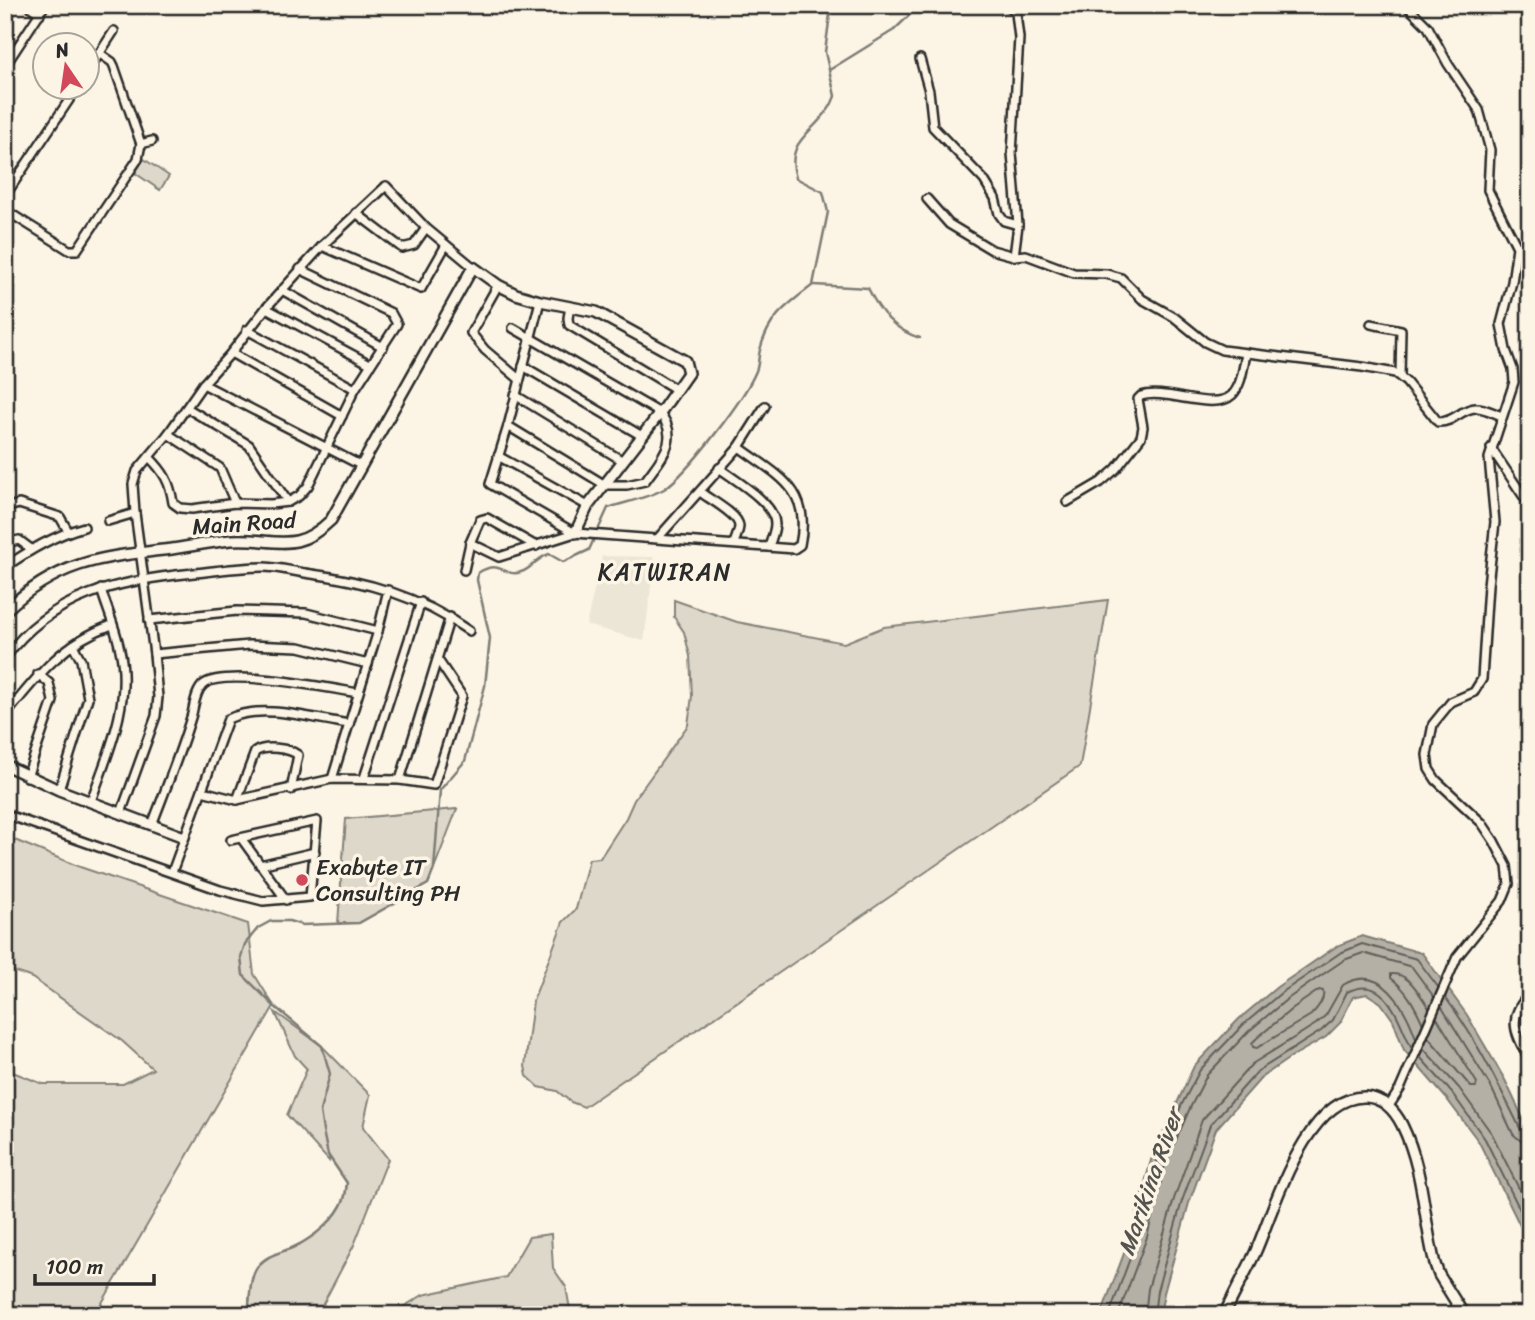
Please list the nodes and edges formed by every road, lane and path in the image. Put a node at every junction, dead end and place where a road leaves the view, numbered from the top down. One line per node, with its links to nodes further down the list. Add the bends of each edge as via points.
1 (11, 5): 6 (street)
2 (28, 5): 7 (street)
3 (45, 5): 7 (street)
4 (1005, 5): 20 (street, via 1016,13 1019,38 1012,153)
5 (1406, 5): 51 (street, via 1428,27 1479,110 1490,150 1488,190 1517,247 1501,324 1514,382)
6 (5, 13)
7 (40, 14): 12 (street)
8 (114, 31): 9 (street)
9 (102, 49)
10 (102, 55): 15 (street, via 114,66)
11 (920, 59): 20 (street, via 933,127 984,180 1004,221)
12 (5, 66)
13 (67, 102): 16 (street)
14 (152, 141): 15 (street)
15 (141, 144): 18 (street, via 138,159 77,250 69,250)
16 (5, 196)
17 (928, 199): 24 (street, via 954,228 983,246)
18 (5, 210)
19 (356, 213): 21 (street, via 402,248 415,245); 21 (street, via 386,186); 23 (street)
20 (1018, 225): 24 (street)
21 (426, 229): 22 (street)
22 (446, 245): 23 (street, via 421,289); 25 (street)
23 (322, 246): 26 (street)
24 (1014, 256): 38 (street, via 1031,257 1074,273 1121,278 1142,299 1212,346)
25 (473, 267): 27 (street); 61 (street, Main Road)
26 (300, 269): 28 (street); 36 (street, via 391,313 397,324)
27 (498, 285): 29 (street); 42 (street, via 471,333)
28 (282, 290): 31 (street); 36 (street)
29 (540, 301): 30 (street); 35 (street)
30 (570, 307): 45 (street, via 569,325); 45 (street, via 596,312 685,361 688,373)
31 (266, 308): 34 (street); 39 (street)
32 (1371, 324): 41 (street, via 1401,330)
33 (513, 328): 35 (street)
34 (247, 330): 37 (street); 44 (street)
35 (529, 339): 40 (street); 49 (street)
36 (383, 347): 39 (street)
37 (230, 353): 43 (street); 50 (street)
38 (1246, 354): 41 (street, via 1362,367); 66 (street, via 1240,383 1224,400 1141,396 1141,437 1101,482)
39 (370, 364): 44 (street)
40 (523, 366): 42 (street); 54 (street)
41 (1400, 376): 51 (street, via 1438,422 1471,408)
42 (519, 379): 46 (street)
43 (203, 384): 48 (street); 57 (street)
44 (355, 389): 50 (street)
45 (677, 390): 49 (street)
46 (516, 395): 52 (street); 60 (street)
47 (765, 406): 55 (street)
48 (187, 408): 53 (street); 65 (street, via 249,445)
49 (660, 413): 54 (street); 63 (street, via 668,424 668,447 645,481)
50 (342, 416): 57 (street)
51 (1502, 416): 56 (street)
52 (508, 426): 58 (street); 63 (street)
53 (168, 434): 59 (street); 67 (street, via 220,468)
54 (642, 436): 60 (street)
55 (739, 447): 62 (street); 81 (street, via 794,491 801,506 804,526 800,545)
56 (1491, 448): 69 (street); 127 (street, via 1495,522 1482,679 1474,692 1451,702 1437,718 1426,755 1436,780 1482,823 1494,841 1507,866 1509,884 1502,901 1450,971)
57 (327, 450): 61 (street); 65 (street, via 308,486)
58 (498, 456): 68 (street); 75 (street, via 490,484)
59 (149, 457): 67 (street, via 165,473 173,503 180,508); 71 (street, via 133,484)
60 (623, 461): 63 (street)
61 (360, 465): 83 (street, Main Road, via 331,520 312,537 282,543 231,540)
62 (719, 468): 64 (street); 81 (street, via 773,513)
63 (606, 485): 68 (street)
64 (699, 492): 76 (street); 79 (street, via 737,520)
65 (288, 502): 67 (street)
66 (1067, 502)
67 (234, 503)
68 (588, 506): 75 (street)
69 (1530, 506)
70 (5, 508): 74 (street, via 19,504 60,517)
71 (135, 513): 72 (street); 83 (street)
72 (108, 521)
73 (84, 527): 74 (street)
74 (68, 531): 82 (street)
75 (575, 533): 76 (street); 80 (street)
76 (658, 538): 79 (street)
77 (5, 543): 82 (street, via 19,540)
78 (470, 543): 80 (street, via 499,557); 80 (street, via 480,520 487,518); 85 (street)
79 (734, 543): 81 (street)
80 (536, 546)
81 (769, 547)
82 (31, 549): 84 (street)
83 (140, 551): 86 (street); 90 (street, Main Road, via 68,568)
84 (5, 567)
85 (464, 570)
86 (143, 578): 87 (street); 88 (street, via 263,567); 92 (street)
87 (100, 589): 93 (street); 98 (street, via 48,617)
88 (388, 590): 89 (street); 94 (street)
89 (421, 601): 91 (street); 107 (street)
90 (5, 611)
91 (450, 617): 95 (street); 99 (street)
92 (149, 620): 94 (street, via 237,611 306,613); 97 (street)
93 (112, 625): 96 (street); 114 (street, via 124,674 123,696)
94 (378, 631): 100 (street)
95 (470, 631)
96 (73, 645): 101 (street); 110 (street, via 81,660 88,698)
97 (154, 654): 100 (street, via 261,645 299,647); 115 (street, via 156,716)
98 (5, 658)
99 (438, 660): 109 (street); 109 (street, via 462,696 435,785)
100 (368, 664): 102 (street)
101 (38, 674): 103 (street); 106 (street, via 48,683 53,701)
102 (358, 693): 104 (street); 117 (street, via 254,678 204,684)
103 (5, 716)
104 (349, 724): 108 (street); 112 (street, via 272,712 238,713 228,719)
105 (5, 765): 106 (street)
106 (27, 777): 110 (street)
107 (365, 778): 108 (street); 109 (street)
108 (332, 779): 111 (street)
109 (400, 780)
110 (59, 790): 114 (street)
111 (291, 790): 113 (street); 113 (street, via 298,755 261,748 255,752)
112 (202, 791): 113 (street); 118 (street)
113 (237, 800)
114 (91, 801): 115 (street)
115 (121, 813): 117 (street)
116 (5, 814): 123 (street)
117 (152, 825): 118 (street)
118 (184, 837): 123 (street)
119 (241, 838): 120 (street); 121 (street, via 317,821); 122 (street)
120 (231, 840)
121 (315, 852): 122 (street); 124 (street, via 310,897)
122 (260, 865): 124 (street)
123 (172, 873): 124 (street, via 263,901)
124 (286, 900)
125 (1530, 994): 126 (street, via 1514,1018)
126 (1530, 1060)
127 (1389, 1106): 128 (street, via 1369,1097 1357,1098 1344,1102 1321,1121 1294,1160); 129 (street, via 1402,1125 1422,1181 1435,1264)
128 (1224, 1315)
129 (1464, 1315)

